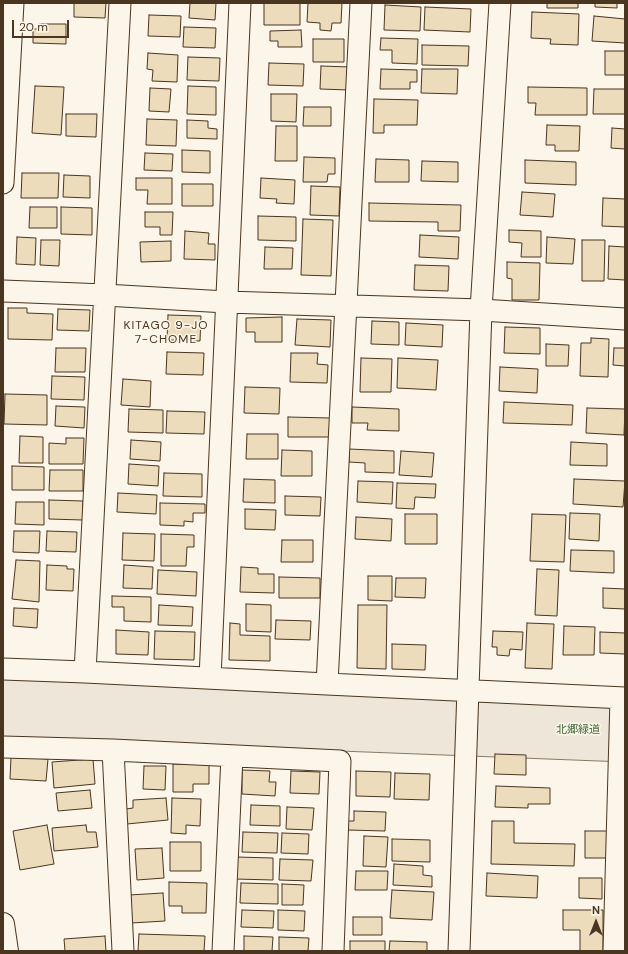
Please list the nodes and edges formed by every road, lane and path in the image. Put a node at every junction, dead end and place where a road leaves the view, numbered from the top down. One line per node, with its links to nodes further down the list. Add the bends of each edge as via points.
1 (13, 3): 6 (street)
2 (120, 3): 8 (street)
3 (240, 3): 9 (street)
4 (360, 3): 10 (street)
5 (500, 3): 11 (street)
6 (3, 183)
7 (3, 291): 8 (street)
8 (105, 295): 9 (street); 14 (street)
9 (226, 302): 10 (street); 15 (street)
10 (346, 306): 11 (street); 16 (street)
11 (481, 310): 12 (street); 17 (street)
12 (625, 319)
13 (3, 669): 14 (street)
14 (85, 672): 15 (street)
15 (210, 678): 16 (street)
16 (327, 684): 17 (street)
17 (468, 690): 18 (street); 27 (street)
18 (623, 698): 28 (street)
19 (3, 747): 20 (street)
20 (113, 750): 21 (street); 24 (street)
21 (232, 756): 25 (street); 26 (street, via 340,761)
22 (3, 924): 23 (highway)
23 (7, 951)
24 (123, 951)
25 (223, 951)
26 (333, 951)
27 (460, 951)
28 (614, 951)

